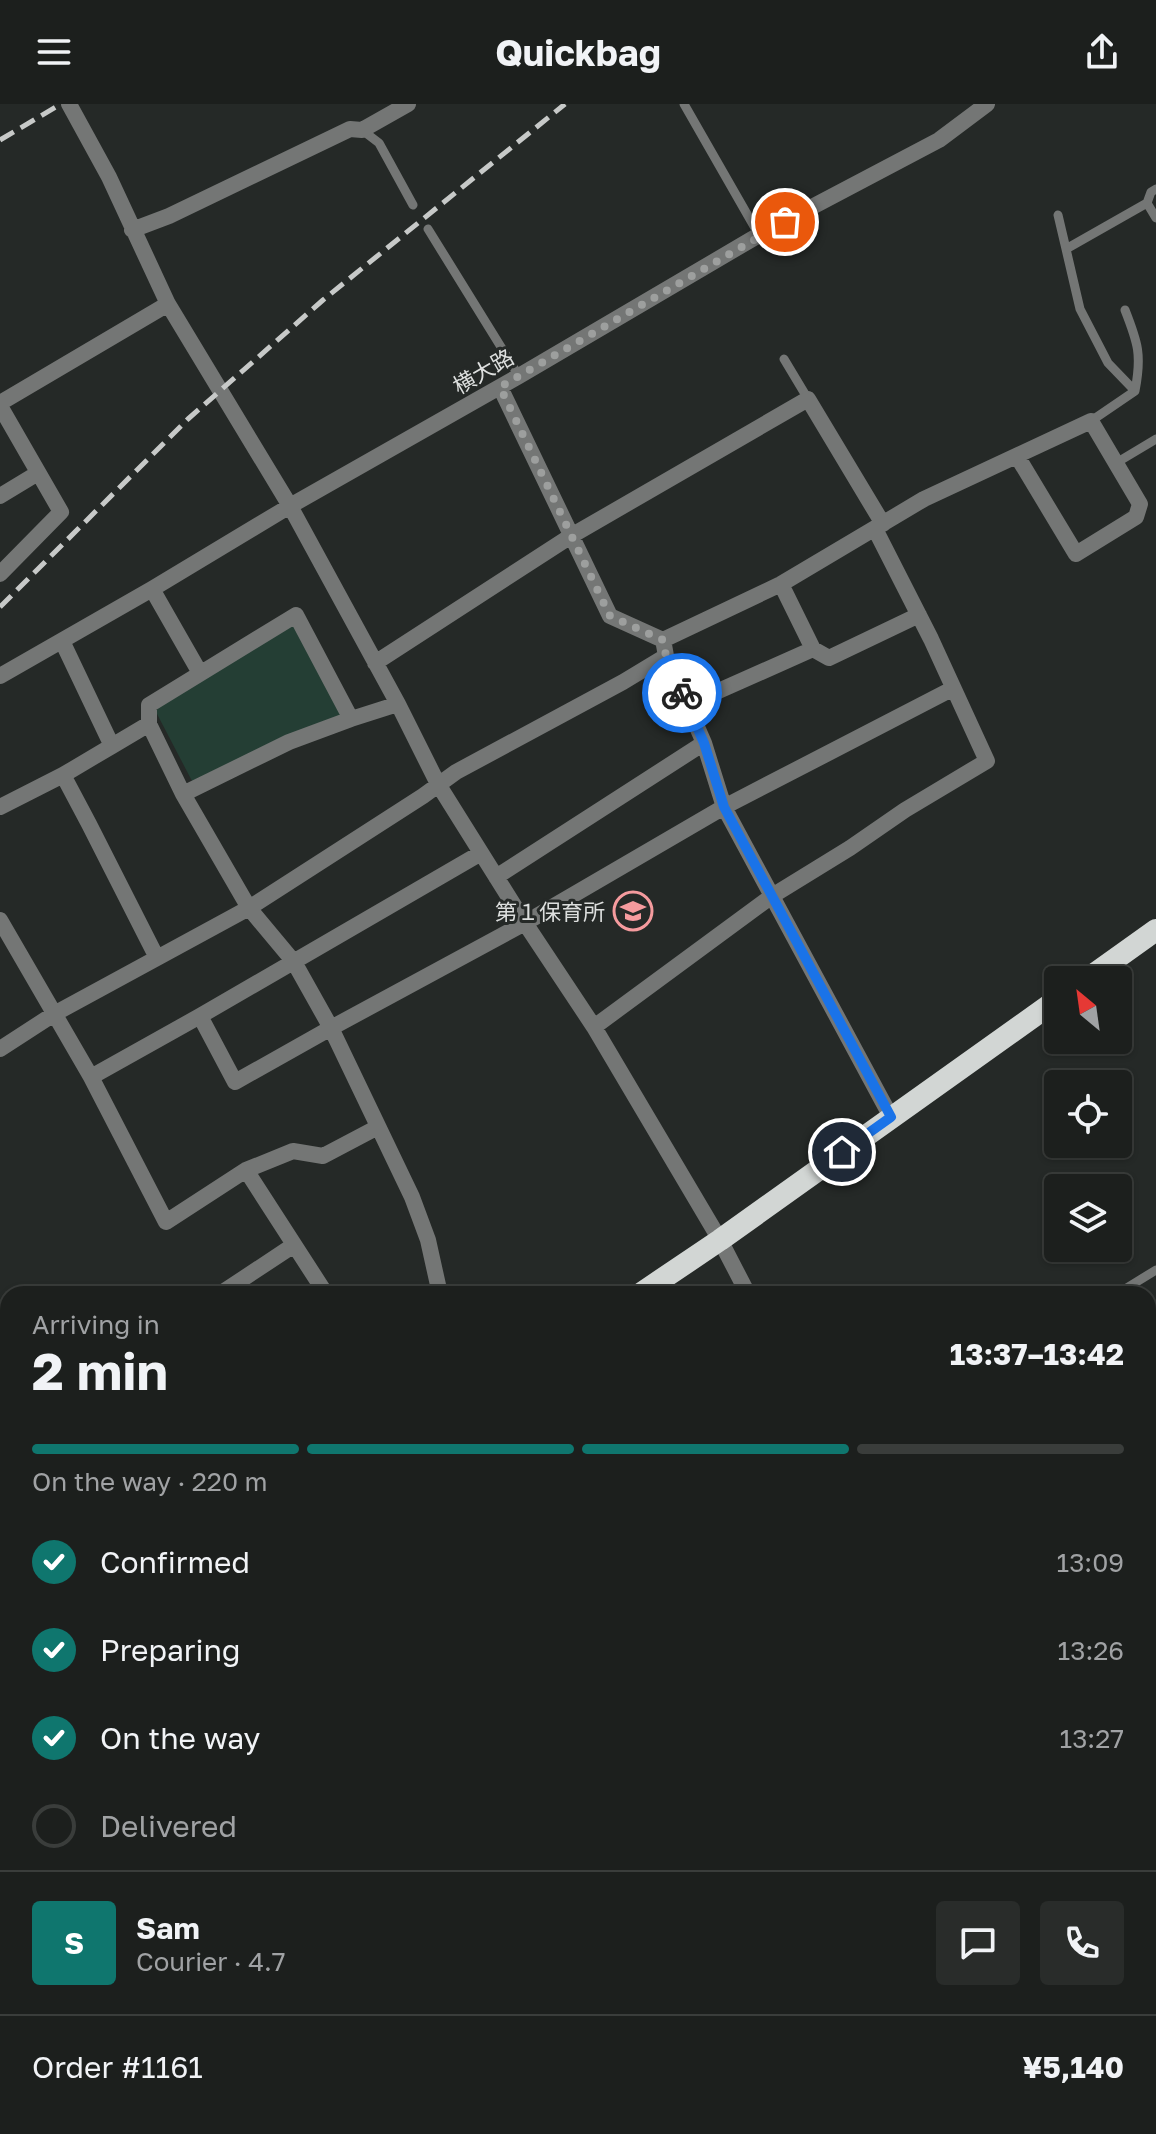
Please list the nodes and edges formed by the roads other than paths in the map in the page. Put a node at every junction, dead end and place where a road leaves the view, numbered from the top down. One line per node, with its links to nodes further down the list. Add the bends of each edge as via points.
1 (69, 104): 12 (street)
2 (408, 104): 5 (street)
3 (684, 104): 13 (lane)
4 (977, 107): 13 (street, 横大路, via 939,140)
5 (362, 130): 8 (lane, via 379,143); 12 (street, via 350,129)
6 (1156, 189): 7 (lane)
7 (1147, 203): 10 (lane); 14 (lane)
8 (413, 205)
9 (1058, 215): 14 (lane)
10 (1156, 218)
11 (428, 229): 18 (lane)
12 (132, 230): 15 (street)
13 (759, 235): 18 (street, 横大路)
14 (1066, 249): 20 (lane, via 1080,309 1108,363)
15 (168, 304): 22 (street); 29 (street)
16 (1125, 310): 20 (lane, via 1137,341)
17 (784, 359): 21 (lane)
18 (519, 376): 19 (street, 横大路)
19 (500, 387): 29 (street, 横大路); 31 (street)
20 (1135, 391): 23 (lane)
21 (808, 399): 30 (street); 31 (street)
22 (0, 404): 27 (street)
23 (1091, 421): 25 (street); 26 (street)
24 (1156, 439): 26 (lane)
25 (1017, 456): 26 (street, via 1076,554 1136,517 1140,504); 30 (street, via 924,499)
26 (1116, 463)
27 (38, 473): 28 (street); 32 (street, via 61,512)
28 (0, 496)
29 (290, 506): 34 (street, 横大路); 39 (street)
30 (879, 527): 33 (street); 35 (street)
31 (571, 536): 37 (street, via 610,616); 39 (street)
32 (0, 574)
33 (781, 584): 37 (street); 38 (street)
34 (152, 589): 36 (street, 横大路); 40 (street)
35 (919, 615): 38 (street, via 829,658); 42 (street)
36 (62, 641): 41 (street, 横大路); 48 (street)
37 (665, 648): 44 (street); 50 (street, via 623,682)
38 (813, 649): 44 (street)
39 (375, 663): 43 (street)
40 (200, 673): 45 (street, via 296,615); 46 (street, via 149,705)
41 (0, 676)
42 (952, 689): 53 (street); 56 (street, via 987,761)
43 (398, 704): 45 (street); 50 (street)
44 (687, 705): 47 (street)
45 (351, 719): 51 (street, via 289,742)
46 (149, 724): 48 (street); 51 (street)
47 (704, 743): 53 (street); 55 (street)
48 (112, 746): 49 (street)
49 (63, 775): 52 (street); 61 (street)
50 (438, 784): 54 (street); 57 (street)
51 (183, 794): 57 (street)
52 (0, 807)
53 (724, 807): 56 (street); 59 (street)
54 (481, 853): 55 (street); 62 (street)
55 (496, 877): 59 (street)
56 (772, 896): 67 (street); 71 (street)
57 (249, 908): 61 (street); 62 (street)
58 (0, 920): 65 (street)
59 (525, 923): 67 (street); 68 (street)
60 (1156, 930): 63 (highway)
61 (156, 956): 65 (street)
62 (294, 962): 66 (street); 68 (street)
63 (1106, 966)
64 (1044, 1009): 71 (highway)
65 (54, 1014): 69 (street); 70 (street)
66 (200, 1016): 68 (street, via 235,1082); 70 (street)
67 (594, 1027): 74 (street)
68 (331, 1028): 72 (street)
69 (0, 1049)
70 (91, 1077): 73 (street, via 166,1222)
71 (891, 1117): 74 (highway)
72 (378, 1127): 73 (street, via 323,1156 293,1151); 79 (street, via 412,1197)
73 (246, 1170): 75 (street)
74 (720, 1240): 80 (highway); 81 (street)
75 (294, 1245): 77 (street); 78 (street)
76 (1156, 1270): 82 (lane)
77 (232, 1286)
78 (321, 1286)
79 (438, 1286)
80 (652, 1286)
81 (744, 1286)
82 (1130, 1286)

